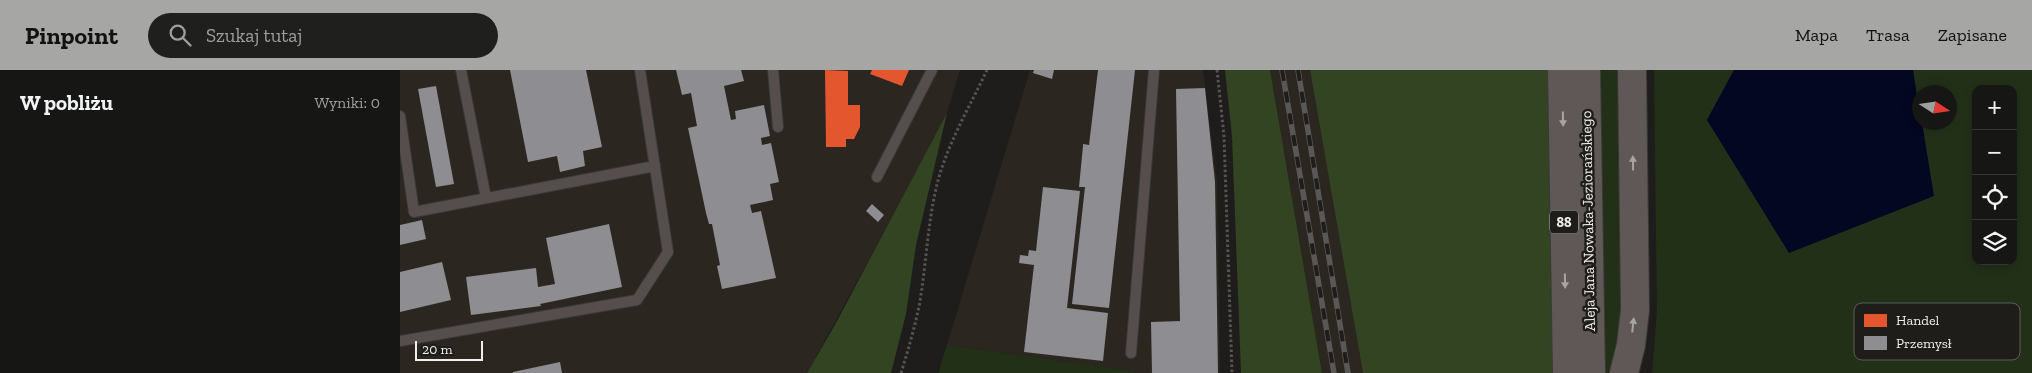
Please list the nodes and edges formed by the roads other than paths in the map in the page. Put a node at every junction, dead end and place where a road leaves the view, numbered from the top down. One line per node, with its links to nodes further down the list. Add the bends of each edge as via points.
1 (461, 70): 13 (lane)
2 (640, 70): 11 (lane)
3 (773, 70): 10 (lane)
4 (932, 70): 12 (lane)
5 (1154, 70): 15 (lane)
6 (1562, 70): 16 (main road, Aleja Jana Nowaka-Jeziorańskiego / 88, one-way to 16)
7 (1586, 70): 17 (main road, Aleja Jana Nowaka-Jeziorańskiego / 88)
8 (1632, 70): 18 (main road, one-way to 8, via 1635,310)
9 (400, 116): 13 (lane, via 414,212)
10 (778, 128)
11 (655, 166): 13 (lane); 14 (lane, via 668,252 637,300)
12 (877, 177)
13 (486, 198)
14 (400, 342)
15 (1131, 353)
16 (1567, 373)
17 (1591, 373)
18 (1624, 373)

